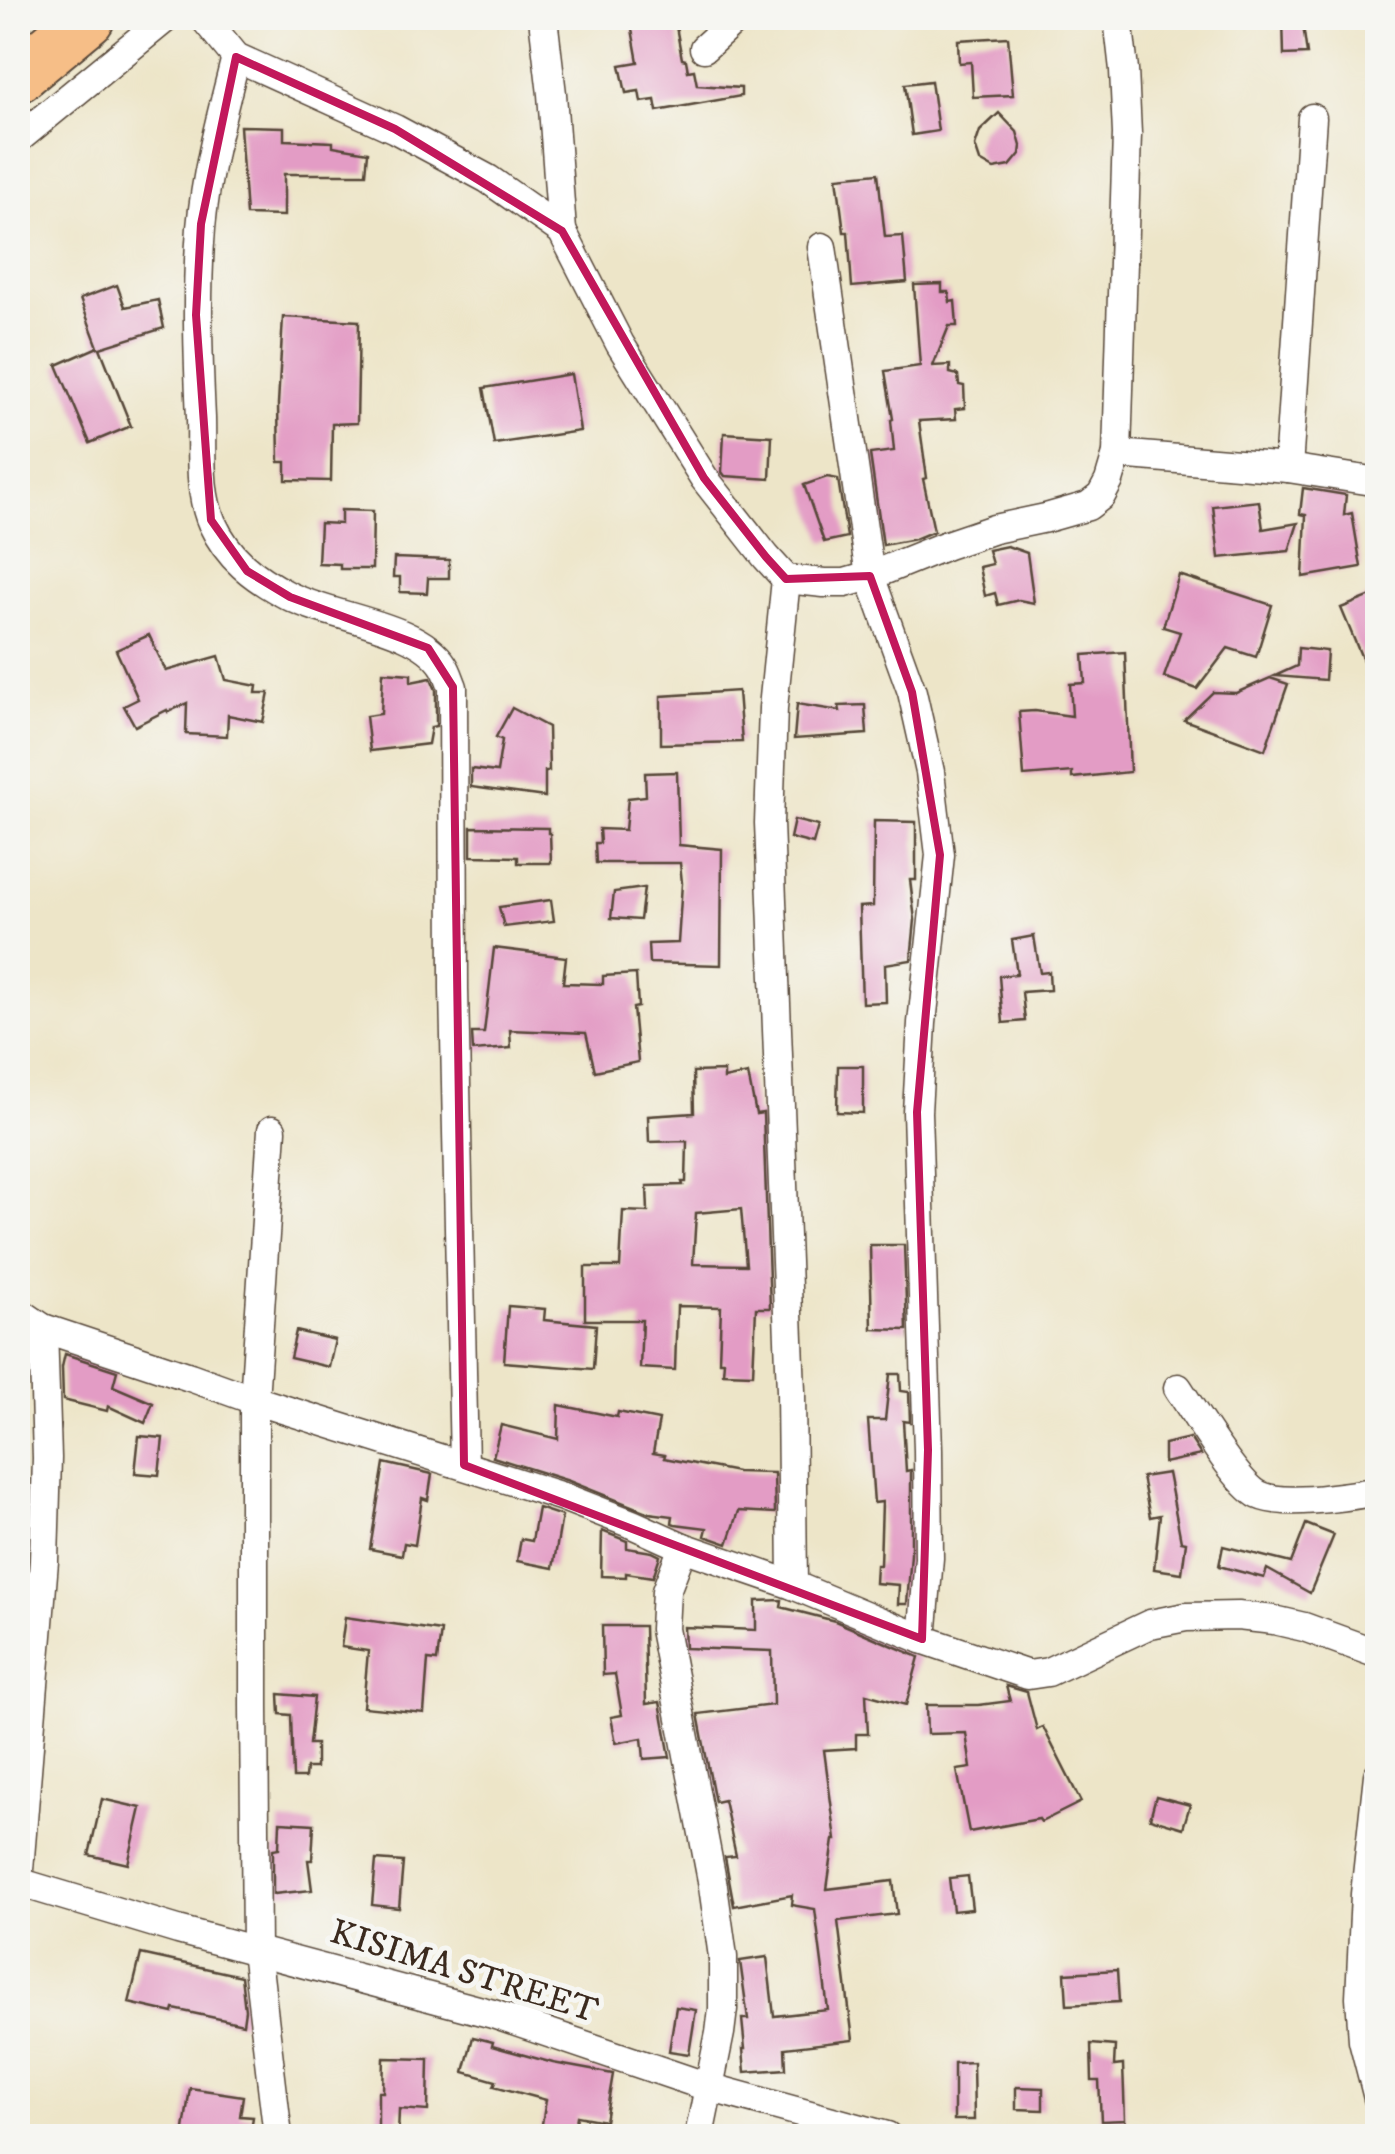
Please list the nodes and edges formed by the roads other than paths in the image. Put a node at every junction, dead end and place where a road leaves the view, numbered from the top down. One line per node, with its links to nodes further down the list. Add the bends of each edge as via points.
1 (88, 18): 9 (highway)
2 (166, 18): 11 (street)
3 (204, 18): 8 (street)
4 (543, 18): 12 (street)
5 (737, 18): 7 (street)
6 (1118, 18): 14 (street, via 1127,134)
7 (704, 48)
8 (236, 56): 12 (street, via 395,129 488,179); 24 (street, via 201,224 196,315 211,520 247,571 290,597 428,648 453,687)
9 (18, 76)
10 (1312, 118): 15 (street)
11 (18, 139)
12 (562, 230): 18 (street, via 620,344 704,478)
13 (822, 248): 17 (street)
14 (1117, 454): 15 (street); 17 (street, via 1110,481 1088,506 994,529)
15 (1288, 468): 16 (street)
16 (1378, 482)
17 (870, 576): 18 (street, via 844,583); 28 (street, via 912,692 940,855 917,1112 928,1450)
18 (786, 578): 27 (street, via 769,823)
19 (272, 1130): 23 (street)
20 (18, 1311): 21 (street)
21 (43, 1328): 23 (street); 31 (street, via 44,1560)
22 (1178, 1388): 25 (street, via 1260,1496 1341,1498)
23 (254, 1400): 24 (street); 32 (street)
24 (464, 1465): 26 (street)
25 (1378, 1491)
26 (683, 1547): 27 (street); 33 (street, via 666,1591 664,1630 723,1956 723,2009)
27 (793, 1585): 28 (street)
28 (922, 1639): 29 (street, via 1028,1676 1150,1624 1186,1617 1238,1616 1304,1627)
29 (1378, 1654)
30 (1378, 1775): 34 (street, via 1360,1998)
31 (18, 1882): 32 (street, KISIMA STREET)
32 (256, 1950): 33 (street, KISIMA STREET, via 493,2014); 35 (street)
33 (708, 2088): 36 (street); 37 (street, KISIMA STREET)
34 (1378, 2098)
35 (278, 2136)
36 (699, 2136)
37 (887, 2136)

